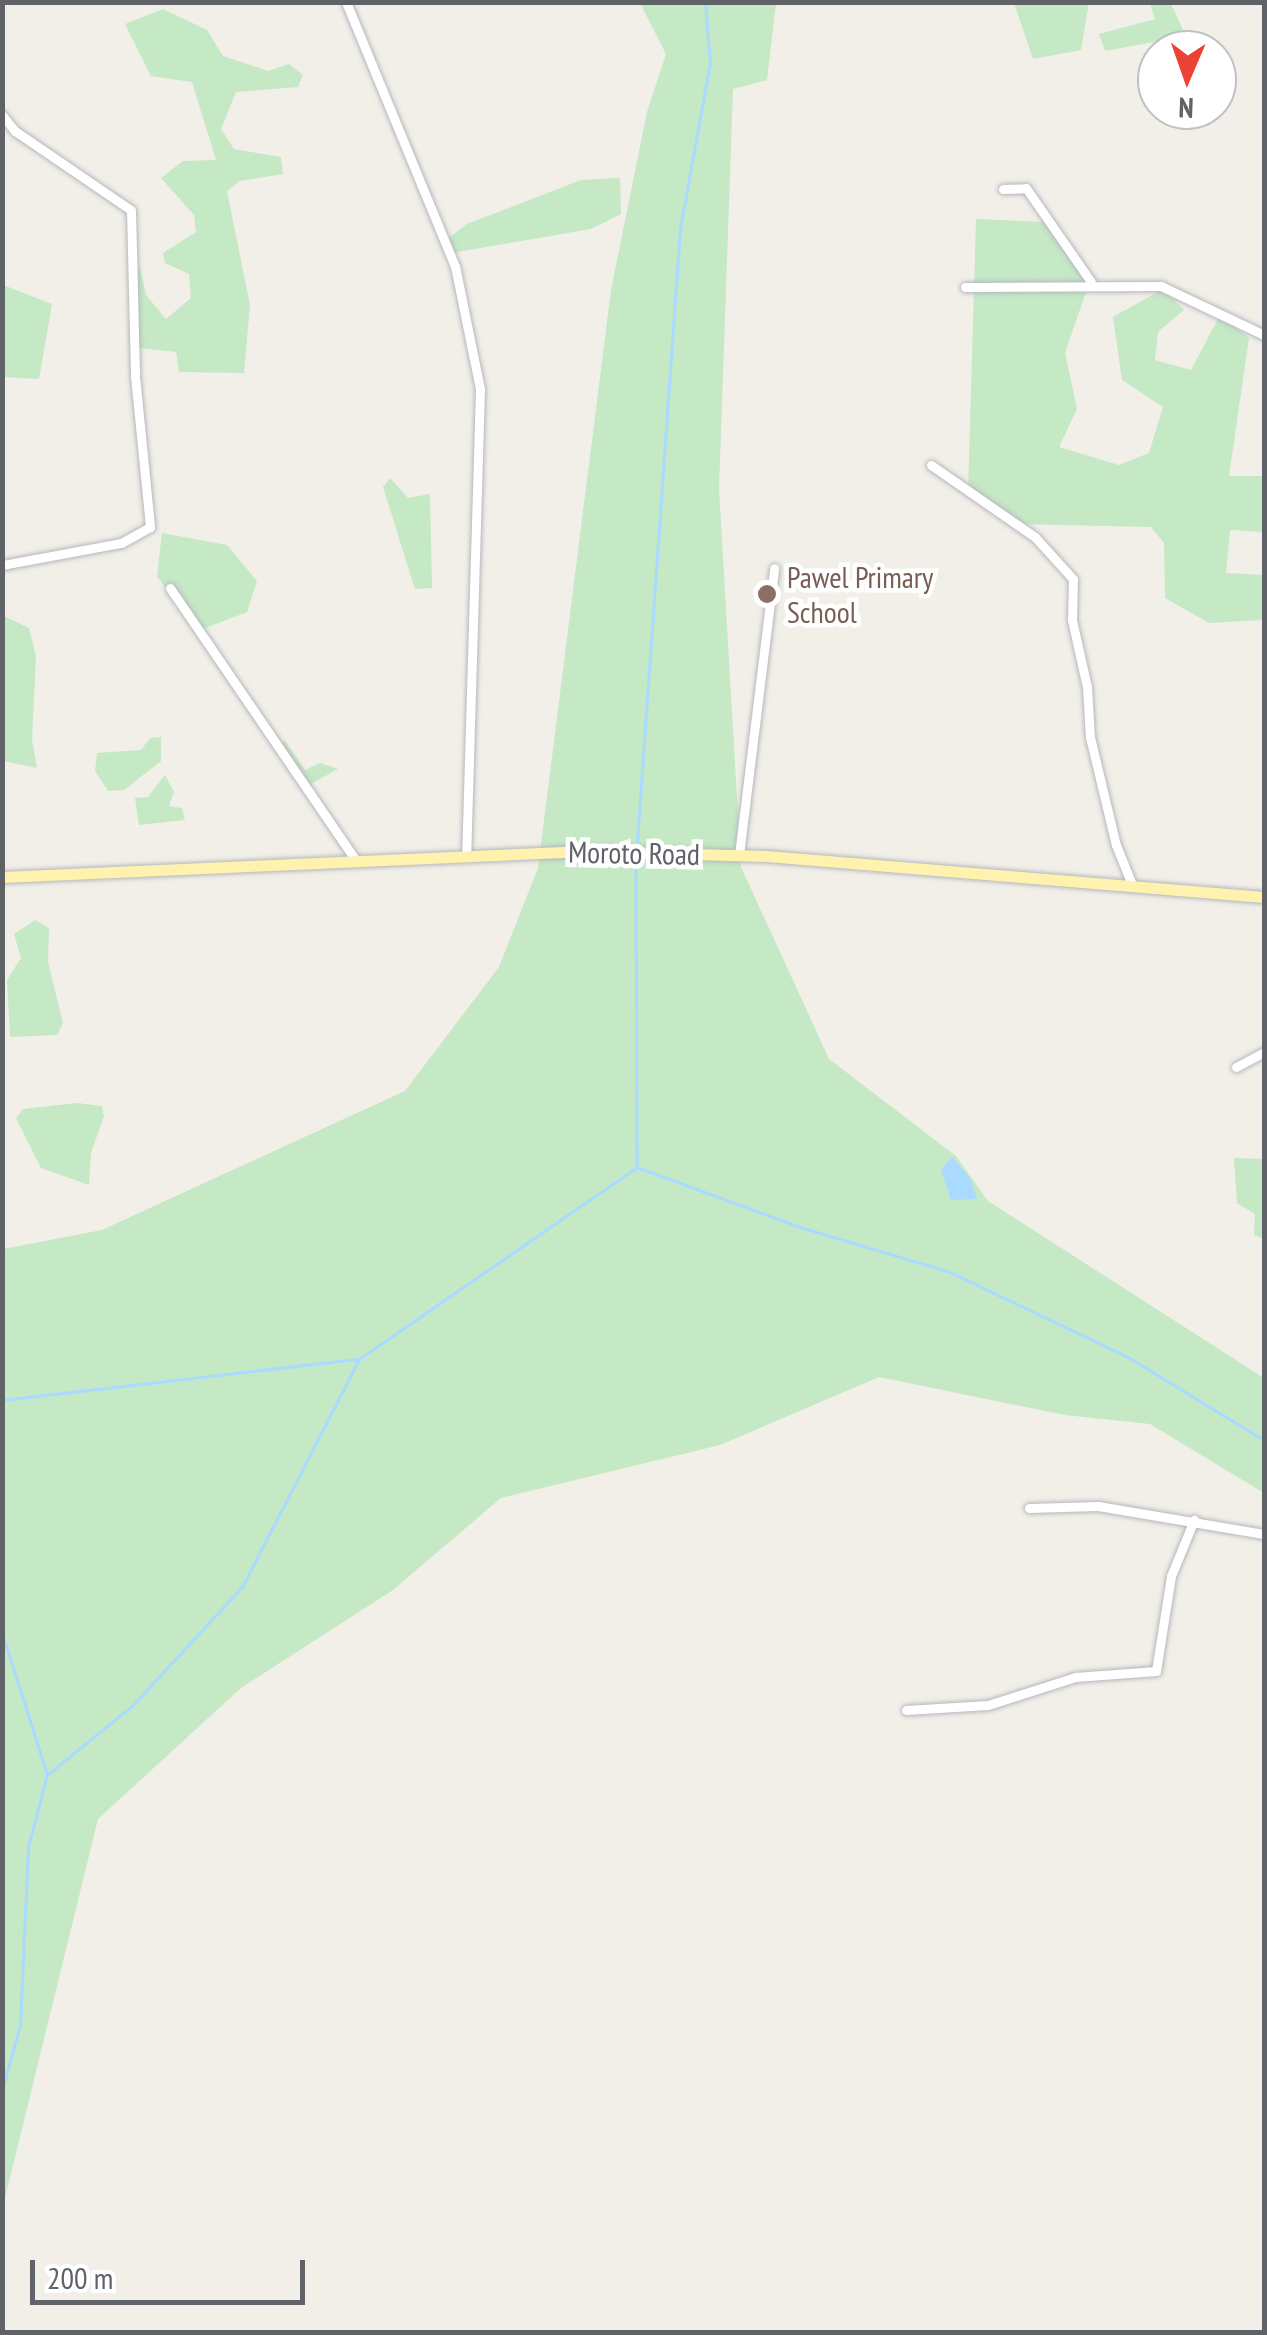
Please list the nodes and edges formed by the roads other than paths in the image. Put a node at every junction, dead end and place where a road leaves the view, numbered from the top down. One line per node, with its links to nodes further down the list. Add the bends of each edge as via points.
1 (346, 2): 11 (street, via 455,266 480,389)
2 (2, 115): 8 (street, via 15,131 131,210 135,376 150,527 121,543)
3 (1003, 190): 4 (street, via 1026,188)
4 (1090, 282): 5 (street, via 1046,290); 6 (street, via 1161,286)
5 (965, 287)
6 (1264, 335)
7 (931, 465): 15 (street, via 1034,537 1073,579 1072,620 1088,688 1090,737 1116,845)
8 (2, 565)
9 (774, 568): 12 (street)
10 (170, 588): 13 (street)
11 (466, 853): 12 (main road, Moroto Road); 13 (main road, Moroto Road)
12 (739, 855): 15 (main road, Moroto Road)
13 (354, 858): 14 (main road, Moroto Road)
14 (2, 877)
15 (1134, 887): 16 (main road, Moroto Road)
16 (1264, 897)
17 (1264, 1052): 18 (street)
18 (1236, 1067)
19 (1029, 1508): 20 (street, via 1098,1506)
20 (1194, 1520): 21 (street); 22 (street, via 1171,1576 1156,1671 1074,1677 988,1704)
21 (1264, 1534)
22 (906, 1710)

